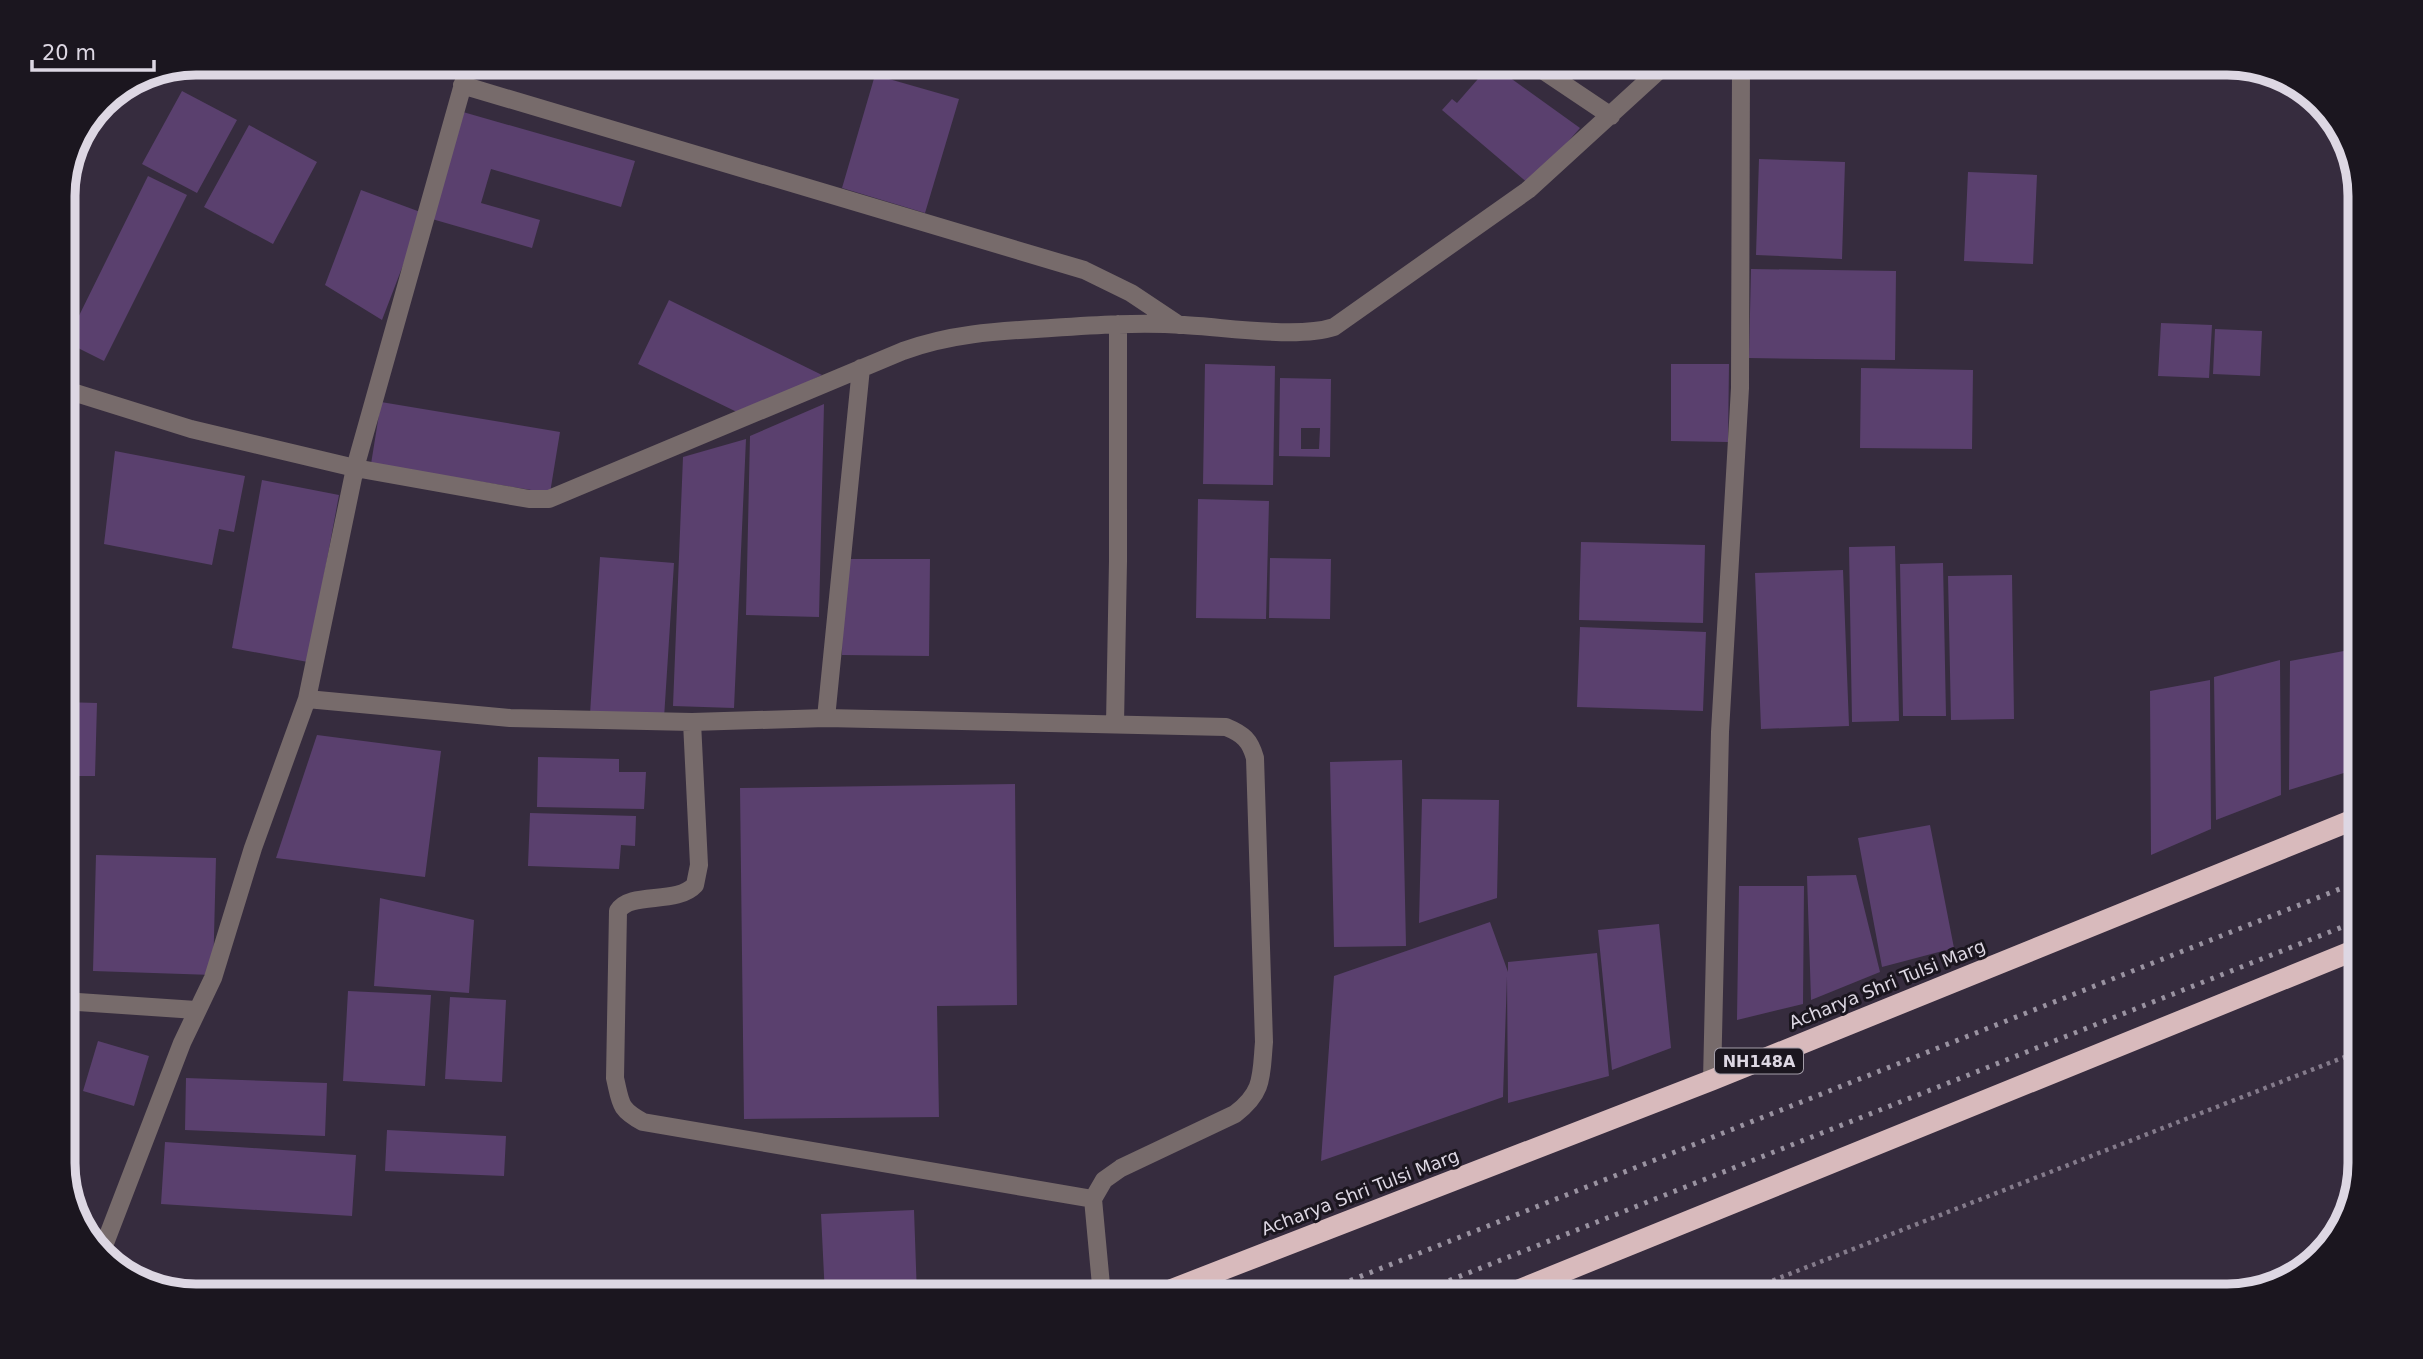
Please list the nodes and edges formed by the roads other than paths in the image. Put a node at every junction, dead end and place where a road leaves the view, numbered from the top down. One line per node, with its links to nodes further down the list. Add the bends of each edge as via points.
1 (465, 75): 5 (street)
2 (1550, 75): 6 (street)
3 (1654, 75): 6 (street)
4 (1741, 75): 20 (street, via 1740,388 1720,732)
5 (462, 85): 8 (street, via 1084,270 1131,293); 11 (street)
6 (1611, 116): 8 (street, via 1528,190 1334,327 1302,332)
7 (1118, 324): 8 (street); 9 (street, via 954,336); 15 (street)
8 (1179, 325)
9 (861, 369): 11 (street, via 549,499); 13 (street)
10 (76, 393): 11 (street, via 142,416)
11 (355, 468): 12 (street)
12 (307, 699): 14 (street, via 510,718); 19 (street, via 253,848 213,978)
13 (826, 718): 14 (street); 15 (street)
14 (692, 722): 21 (street, via 699,865 695,885 682,894 625,904 618,911 615,1078 627,1114 643,1122)
15 (1115, 724): 21 (street, via 1226,727 1251,743 1264,1042 1260,1085 1251,1102 1121,1168 1104,1180)
16 (2348, 822): 20 (highway, Acharya Shri Tulsi Marg / NH148A)
17 (2348, 953): 25 (highway)
18 (76, 1002): 19 (street)
19 (196, 1010): 22 (street)
20 (1712, 1080): 24 (highway, Acharya Shri Tulsi Marg / NH148A)
21 (1093, 1199): 23 (street)
22 (105, 1242)
23 (1101, 1284)
24 (1186, 1284)
25 (1534, 1284)

